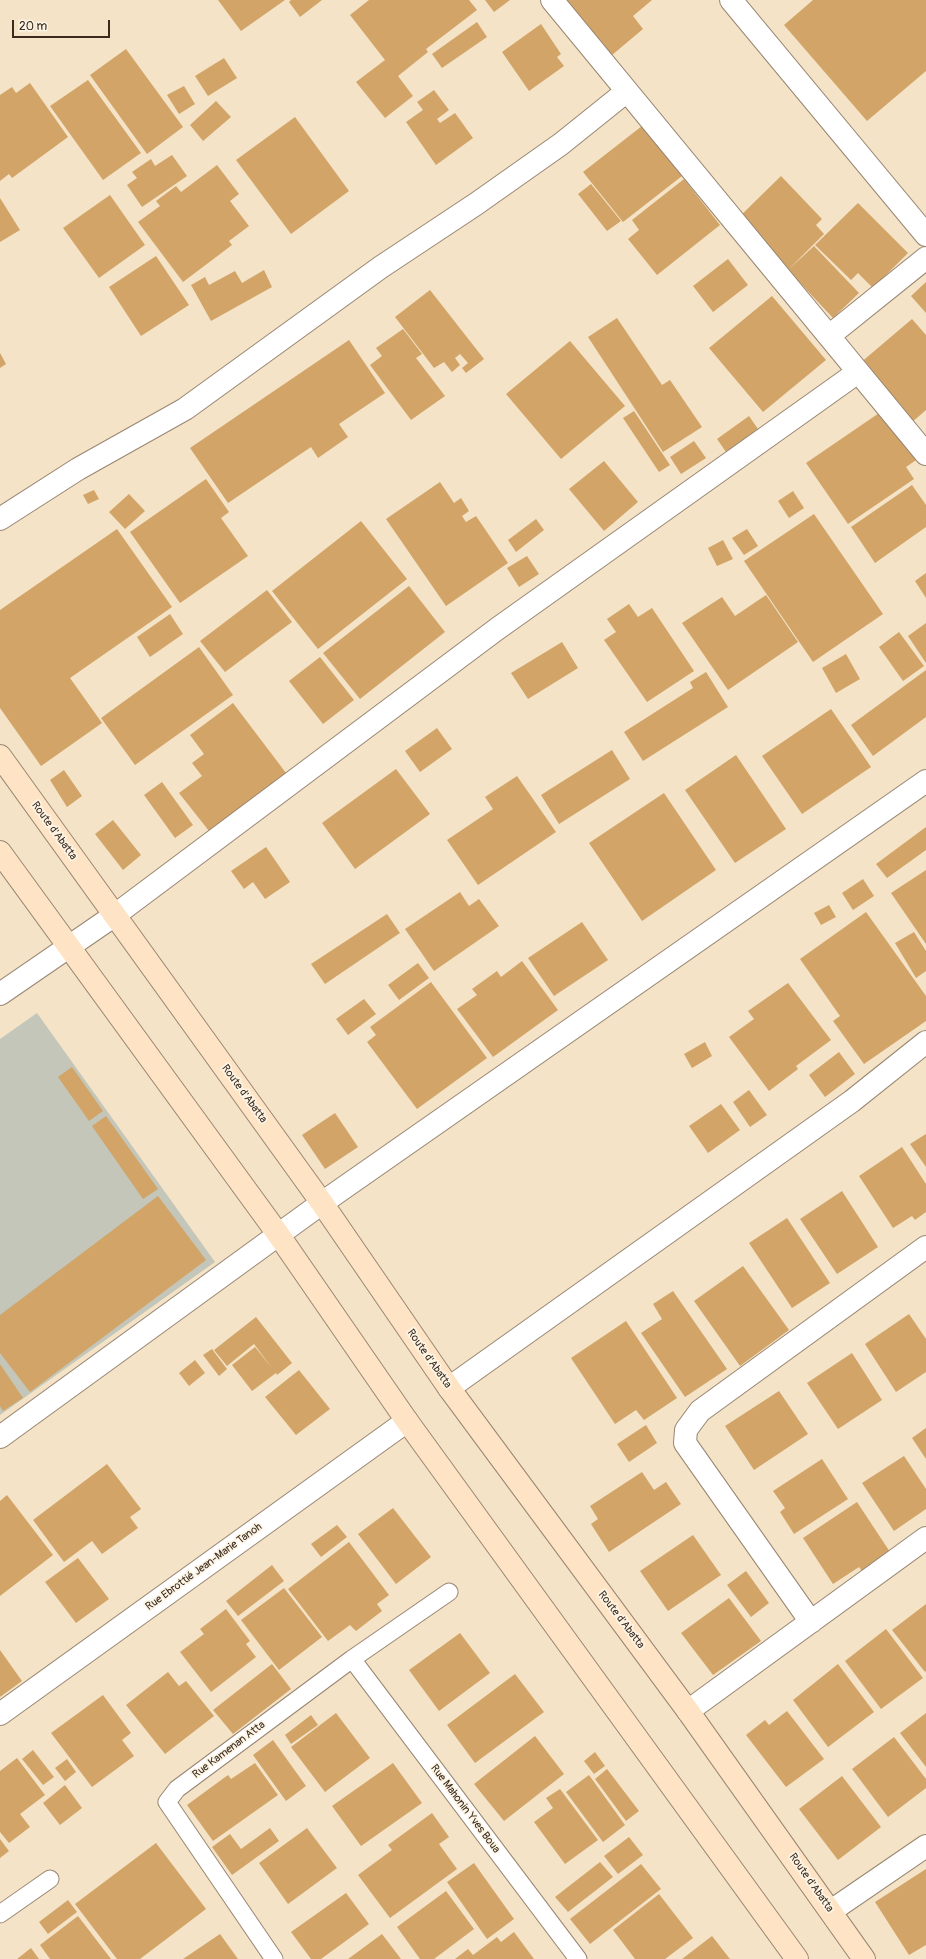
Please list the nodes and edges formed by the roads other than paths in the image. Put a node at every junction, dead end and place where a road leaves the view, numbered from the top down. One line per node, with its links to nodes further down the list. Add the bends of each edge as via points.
1 (552, 0): 3 (street)
2 (731, 0): 4 (street)
3 (627, 91): 6 (street); 9 (street, via 561,144 381,267 185,409 78,469)
4 (926, 235)
5 (926, 258): 6 (street)
6 (829, 336): 7 (street)
7 (858, 372): 8 (street); 13 (street, via 497,630)
8 (926, 454)
9 (0, 519)
10 (0, 756): 13 (street, Route d'Abatta)
11 (926, 781): 17 (street)
12 (0, 852): 14 (street)
13 (115, 915): 14 (street); 17 (street, Route d'Abatta)
14 (67, 947): 15 (street); 18 (street)
15 (0, 994)
16 (926, 1042): 20 (street, via 852,1101)
17 (322, 1203): 18 (street); 20 (street, Route d'Abatta)
18 (278, 1234): 21 (street); 22 (street)
19 (926, 1247): 25 (street, via 700,1411 686,1430 686,1443)
20 (449, 1388): 27 (street, Route d'Abatta)
21 (407, 1421): 28 (street, Rue Ebrottié Jean-Marie Tanoh); 35 (street)
22 (0, 1437)
23 (926, 1538): 25 (street)
24 (449, 1592): 26 (lane, Rue Kamenan Atta)
25 (811, 1622): 27 (street)
26 (352, 1659): 33 (lane, Rue Kamenan Atta, via 177,1789 168,1802); 34 (lane, Rue Mahonin Yves Boua)
27 (688, 1711): 31 (street, Route d'Abatta)
28 (0, 1714)
29 (926, 1846): 31 (street)
30 (50, 1879): 32 (lane)
31 (831, 1911): 36 (street, Route d'Abatta)
32 (0, 1914)
33 (274, 1959)
34 (578, 1959)
35 (797, 1959)
36 (864, 1959)

